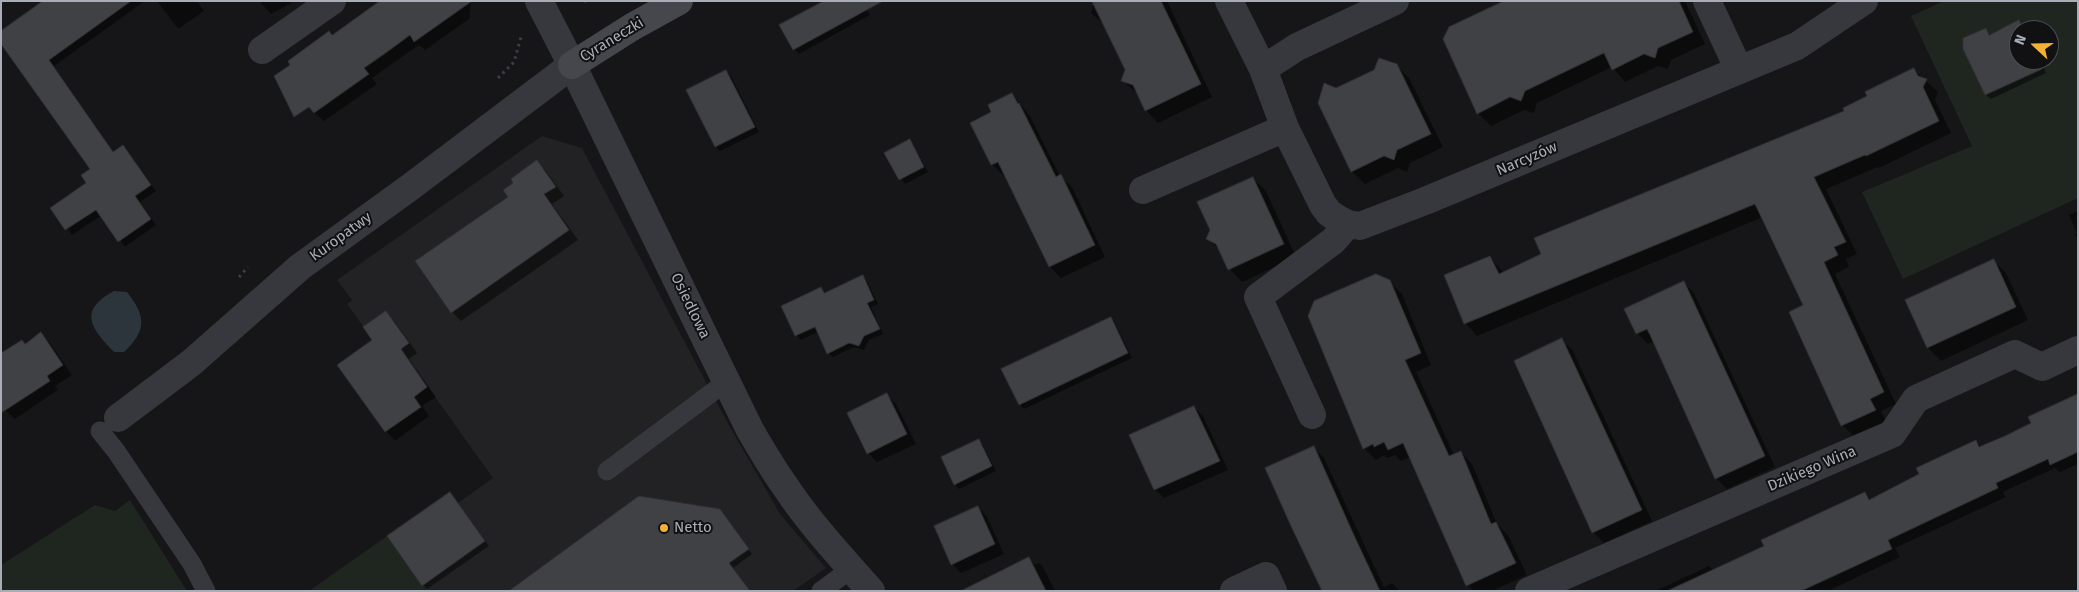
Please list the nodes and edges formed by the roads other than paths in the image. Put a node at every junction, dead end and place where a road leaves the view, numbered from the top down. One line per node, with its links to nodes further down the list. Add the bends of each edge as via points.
1 (332, 1): 8 (street)
2 (679, 1): 9 (street, Cyraneczki)
3 (1229, 1): 10 (street)
4 (1394, 1): 10 (street, via 1297,47)
5 (1707, 1): 11 (street)
6 (1864, 1): 11 (street, Narcyzów, via 1797,46)
7 (542, 6): 9 (street, Osiedlowa)
8 (262, 50)
9 (572, 64): 16 (street, Osiedlowa); 18 (street, Kuropatwy, via 300,268 191,363)
10 (1262, 69): 12 (street)
11 (1739, 70): 14 (street, Narcyzów, via 1425,201 1360,226)
12 (1285, 128): 13 (street); 14 (street, via 1323,205 1329,213)
13 (1143, 190)
14 (1348, 224): 17 (street, via 1333,241 1258,297)
15 (2078, 350): 26 (street, Dzikiego Wina, via 2042,367 2015,354 1916,398 1892,434)
16 (726, 382): 19 (lane); 20 (street, Osiedlowa, via 750,430 785,487)
17 (1312, 415)
18 (109, 425): 21 (lane, via 122,459 192,564)
19 (607, 470)
20 (851, 569): 22 (lane); 23 (street, Osiedlowa)
21 (206, 591)
22 (821, 591)
23 (871, 591)
24 (1234, 591): 25 (street, via 1266,576)
25 (1273, 591)
26 (1529, 591)

